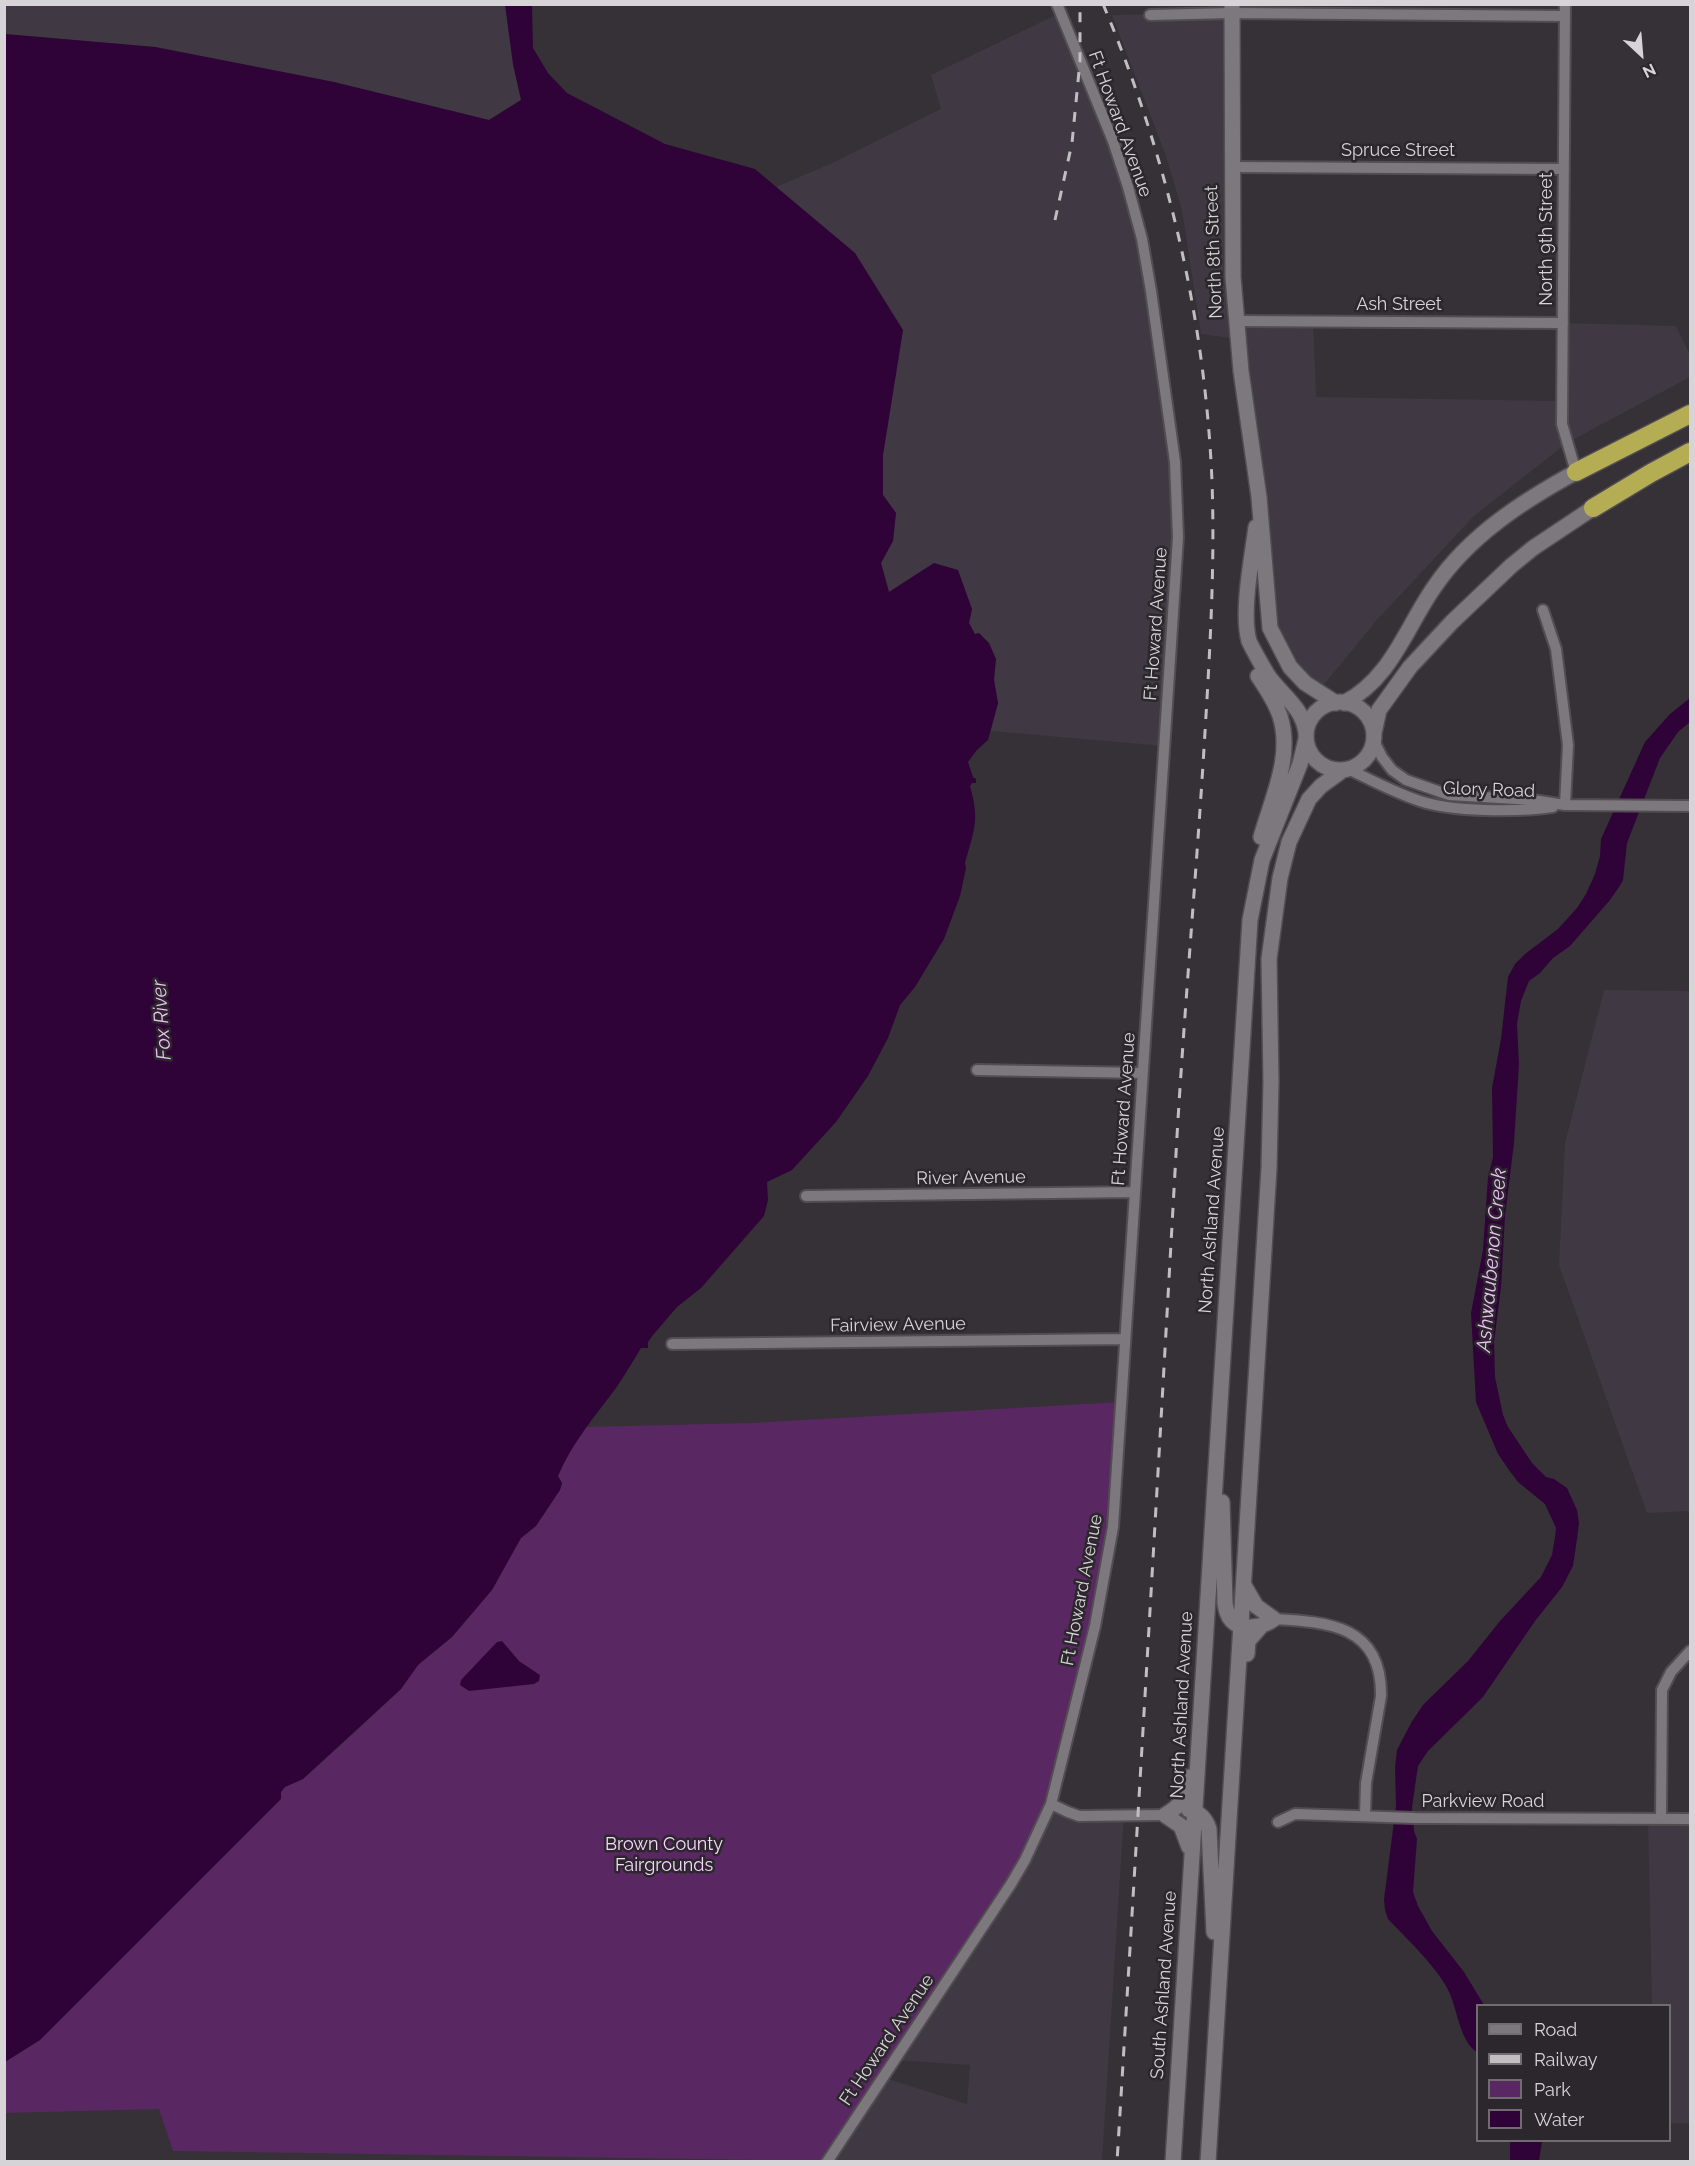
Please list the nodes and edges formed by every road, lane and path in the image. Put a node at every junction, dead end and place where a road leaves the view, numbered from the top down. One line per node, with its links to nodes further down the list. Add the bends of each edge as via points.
1 (1057, 4): 24 (street, Ft Howard Avenue, via 1113,141 1142,240 1175,462 1178,537)
2 (1232, 9): 3 (street); 4 (street); 5 (main road, North 8th Street)
3 (1565, 10): 6 (street, North 9th Street)
4 (1150, 15)
5 (1232, 167): 6 (street, Spruce Street); 7 (main road, North 8th Street)
6 (1564, 169): 8 (street, North 9th Street)
7 (1236, 321): 8 (street, Ash Street); 12 (main road, North 8th Street)
8 (1563, 323): 11 (street, North 9th Street, via 1562,424)
9 (1690, 414): 11 (highway)
10 (1690, 452): 13 (highway)
11 (1576, 471): 16 (main road, via 1514,509 1471,544 1436,585 1379,676 1366,690)
12 (1259, 497): 15 (main road, North 8th Street, via 1247,609); 16 (main road, North 8th Street, via 1270,628 1290,667 1305,683)
13 (1593, 508): 18 (main road, via 1518,560 1452,622 1410,667 1379,711)
14 (1543, 610): 20 (street, via 1556,649 1568,745)
15 (1250, 643): 17 (main road, North 8th Street, via 1270,678 1293,703 1305,723); 22 (main road, North Ashland Avenue, via 1249,653 1257,673 1280,716 1285,744 1259,845)
16 (1340, 703): 17 (main road, via 1316,713); 18 (main road, via 1364,712)
17 (1306, 736): 19 (main road, via 1309,749 1322,765); 22 (main road, via 1300,764)
18 (1374, 737): 19 (main road, via 1367,757); 20 (street, Glory Road, via 1382,757 1406,780 1449,795)
19 (1345, 770): 20 (street, Glory Road, via 1436,805 1532,810); 31 (main road, via 1321,786 1298,819 1284,860 1273,916 1269,959 1269,1168)
20 (1565, 805): 21 (street, Glory Road)
21 (1690, 806)
22 (1262, 860): 29 (main road, North Ashland Avenue, via 1247,956)
23 (977, 1070): 24 (street)
24 (1143, 1073): 25 (street, Ft Howard Avenue)
25 (1135, 1192): 26 (street, River Avenue); 27 (street, Ft Howard Avenue)
26 (806, 1197)
27 (1125, 1338): 28 (street, Fairview Avenue); 35 (street, Ft Howard Avenue, via 1113,1527 1095,1626)
28 (672, 1344)
29 (1217, 1460): 30 (main road, North Ashland Avenue); 33 (main road, via 1223,1505 1225,1603 1231,1621)
30 (1210, 1563): 36 (main road, via 1202,1567 1188,1784 1185,1798); 37 (main road, North Ashland Avenue)
31 (1245, 1587): 32 (main road); 33 (main road)
32 (1268, 1622): 33 (main road); 38 (street, via 1312,1621 1340,1627 1372,1654 1380,1674 1381,1696 1366,1783); 43 (main road, via 1251,1636 1247,1647 1234,1887)
33 (1241, 1626): 43 (main road)
34 (1690, 1651): 39 (street, via 1671,1672 1662,1690)
35 (1051, 1804): 36 (street, via 1079,1816); 45 (street, Ft Howard Avenue, via 1011,1884)
36 (1171, 1812): 37 (main road); 42 (main road, via 1184,1830)
37 (1195, 1812): 42 (main road, South Ashland Avenue); 44 (main road, via 1209,1829 1214,1934)
38 (1365, 1816): 39 (street, Parkview Road); 41 (street, Parkview Road, via 1295,1814)
39 (1661, 1819): 40 (street, Parkview Road)
40 (1690, 1819)
41 (1278, 1822)
42 (1192, 1864): 46 (main road, South Ashland Avenue)
43 (1223, 1926): 44 (main road)
44 (1221, 1955): 47 (main road)
45 (827, 2162)
46 (1173, 2162)
47 (1208, 2162)

